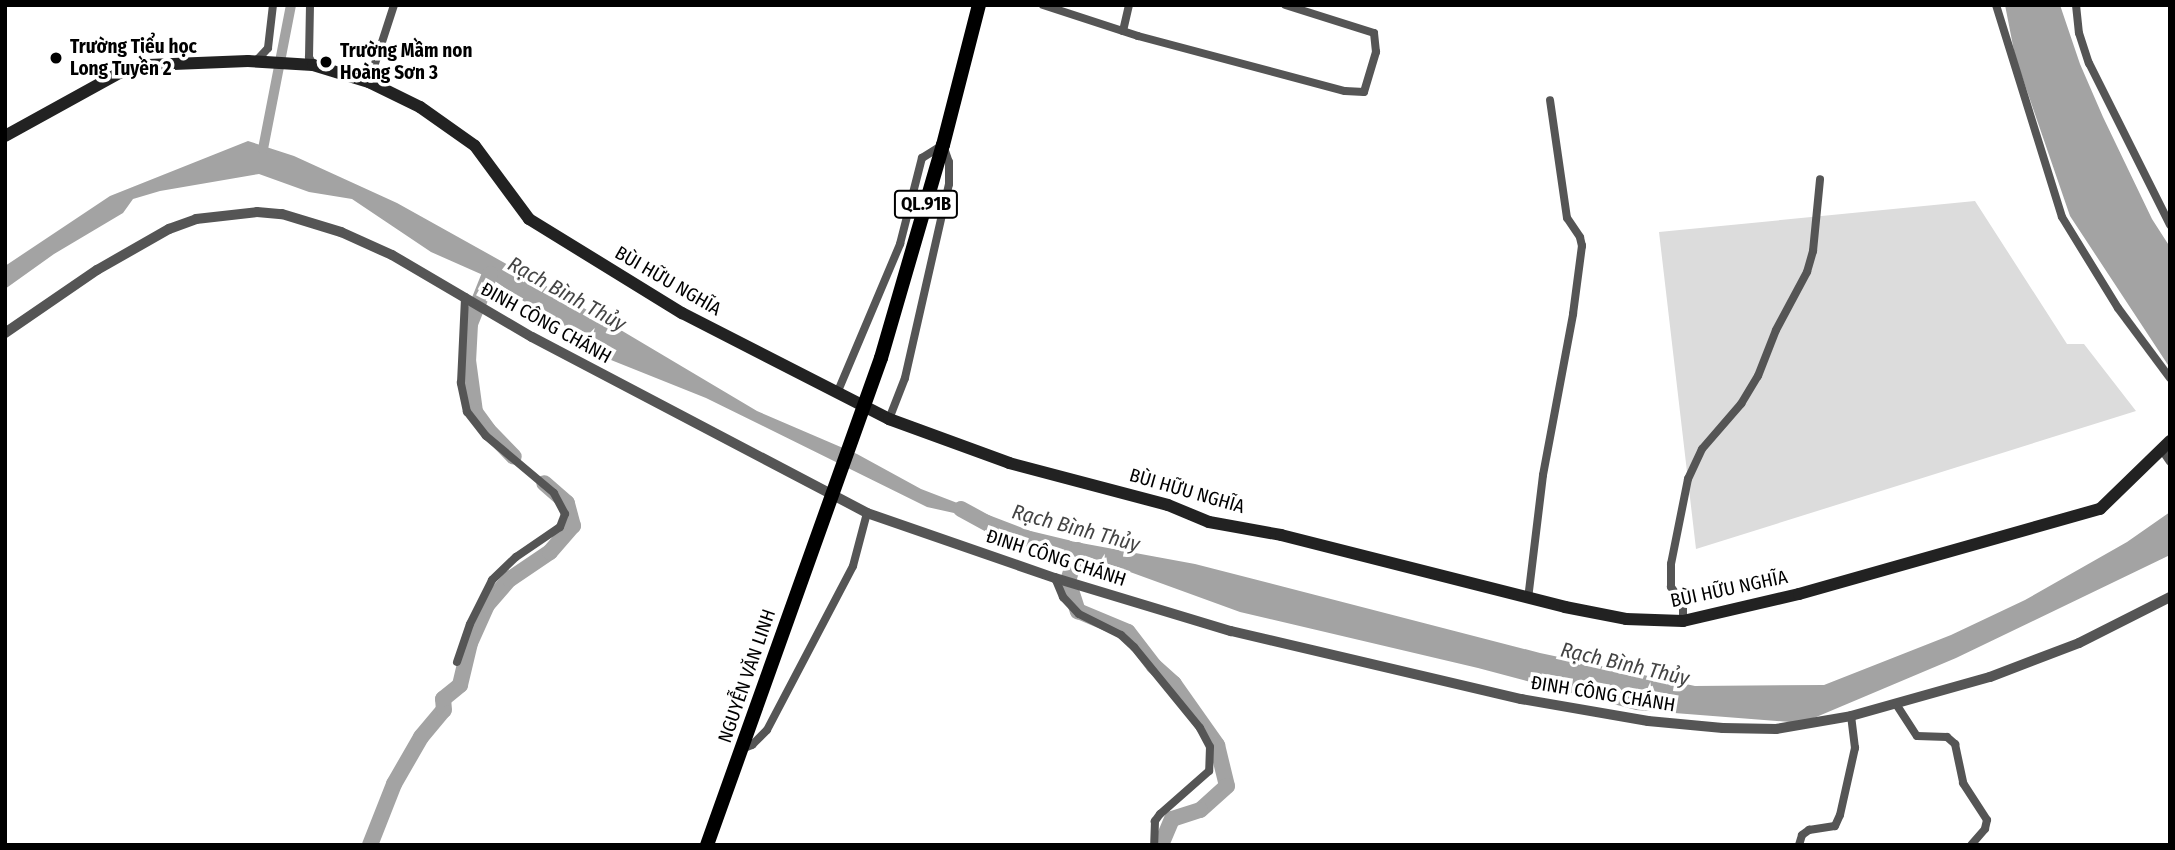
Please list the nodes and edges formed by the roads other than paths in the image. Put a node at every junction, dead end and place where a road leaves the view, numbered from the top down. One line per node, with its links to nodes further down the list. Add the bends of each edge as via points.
1 (273, 5): 12 (street, via 268,48 260,60)
2 (310, 5): 13 (street)
3 (394, 5): 14 (street)
4 (979, 5): 17 (highway, QL.91B)
5 (1043, 5): 10 (street)
6 (1129, 5): 11 (street)
7 (1285, 5): 11 (street, via 1374,33 1376,52 1364,92 1345,91)
8 (1996, 5): 22 (street, via 2062,218)
9 (2076, 5): 19 (street, via 2089,63)
10 (1073, 10): 11 (street)
11 (1123, 31)
12 (248, 61): 13 (main road, BÙI HỮU NGHĨA); 16 (main road, via 148,65 119,73)
13 (308, 65): 14 (main road, BÙI HỮU NGHĨA)
14 (369, 82): 23 (main road, BÙI HỮU NGHĨA, via 420,107 474,146 529,219 682,313)
15 (1550, 100): 30 (street, via 1567,218 1582,246 1542,483)
16 (5, 136)
17 (943, 145): 23 (street, via 922,158 900,244); 24 (street, via 949,184 905,378); 35 (highway, NGUYỄN VĂN LINH / QL.91B, via 872,383)
18 (1820, 179): 31 (street, via 1807,272 1758,376 1741,404 1702,449 1688,479 1671,564 1671,587 1683,604)
19 (2170, 225)
20 (466, 298): 21 (street, ĐINH CÔNG CHÁNH, via 341,232 282,214 257,212 196,219 169,229 97,270); 27 (street, ĐINH CÔNG CHÁNH); 32 (street, via 461,383 467,412 486,436 554,493 565,514 560,527 516,556 492,580)
21 (5, 333)
22 (2170, 378)
23 (838, 391): 24 (main road, BÙI HỮU NGHĨA)
24 (889, 419): 30 (main road, BÙI HỮU NGHĨA, via 1009,463 1168,505 1209,522)
25 (2166, 445): 26 (street); 31 (main road, BÙI HỮU NGHĨA, via 2100,509 1799,594)
26 (2170, 462)
27 (867, 513): 28 (street, ĐINH CÔNG CHÁNH); 35 (street, via 853,566 767,730)
28 (1059, 580): 34 (street, ĐINH CÔNG CHÁNH, via 1231,631 1521,699 1648,721 1776,729); 37 (street, via 1066,602 1079,614 1121,635 1134,647 1200,728 1210,747 1209,771 1160,814 1155,821)
29 (2170, 597): 33 (street, ĐINH CÔNG CHÁNH, via 2079,643)
30 (1528, 599): 31 (main road, BÙI HỮU NGHĨA, via 1626,619)
31 (1683, 621)
32 (457, 662)
33 (1896, 704): 34 (street, ĐINH CÔNG CHÁNH); 39 (street, via 1917,736 1947,737 1955,744 1964,786 1987,820)
34 (1851, 716): 38 (street, via 1855,748 1840,815 1835,826 1802,835)
35 (742, 749): 36 (highway, NGUYỄN VĂN LINH / QL.91B)
36 (707, 845)
37 (1154, 845)
38 (1799, 845)
39 (1971, 845)

